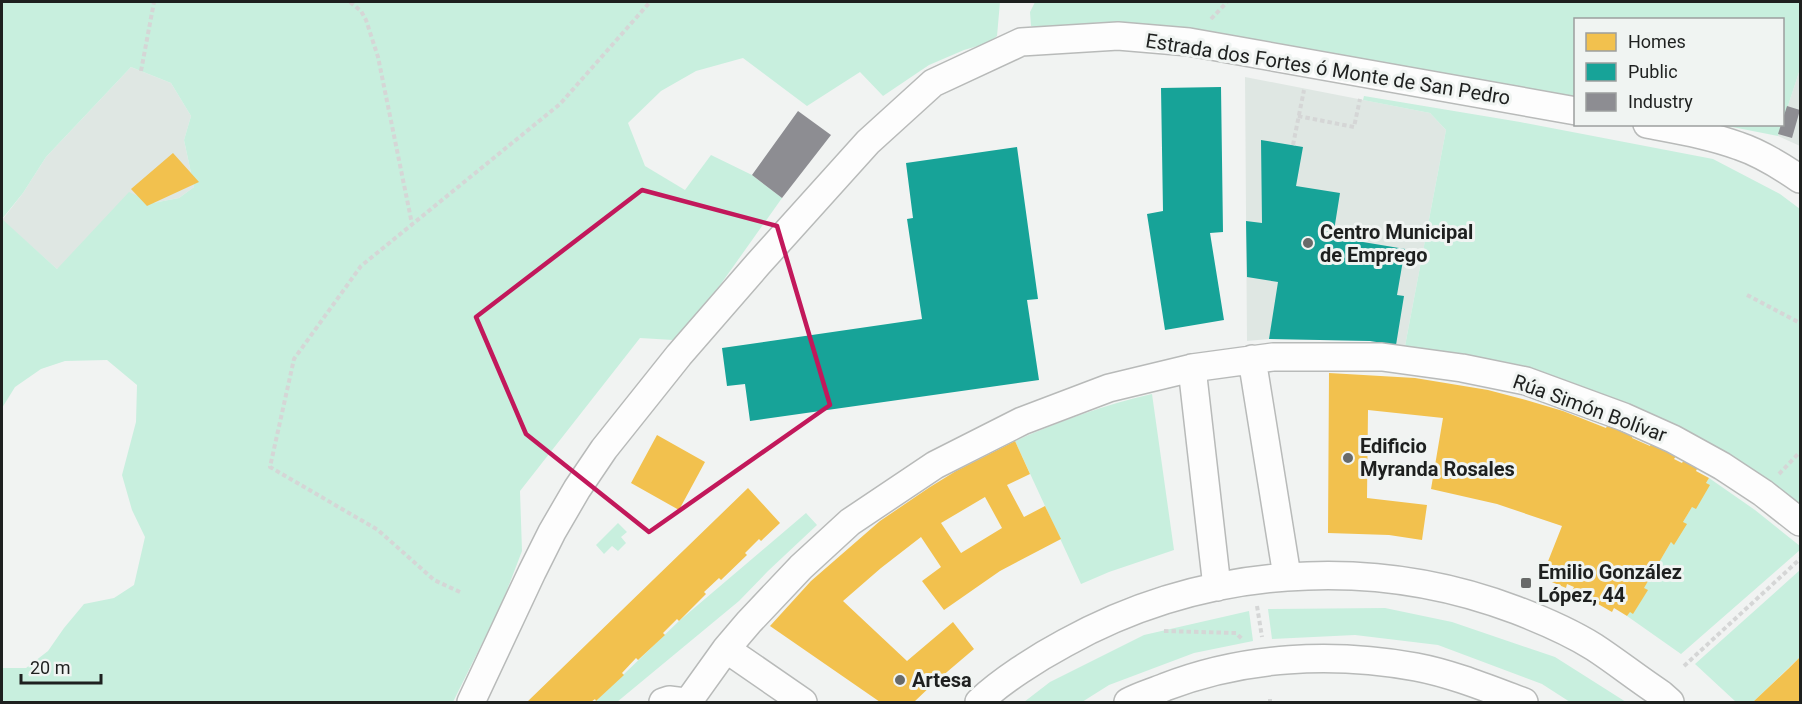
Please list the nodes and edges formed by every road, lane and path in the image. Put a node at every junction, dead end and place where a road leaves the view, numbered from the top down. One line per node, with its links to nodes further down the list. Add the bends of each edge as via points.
1 (154, 2): 4 (path)
2 (350, 2): 12 (path, via 366,20 378,57)
3 (650, 2): 12 (path, via 560,104)
4 (141, 71)
5 (1304, 88): 8 (path)
6 (1360, 99): 8 (path, via 1354,127)
7 (1574, 111): 30 (street, Estrada dos Fortes ó Monte de San Pedro, via 1189,42 1118,36 1021,42 933,83 868,142 766,255 604,449 552,532)
8 (1298, 117): 10 (path)
9 (1657, 126): 11 (street, via 1740,146)
10 (1293, 145)
11 (1800, 179)
12 (412, 224): 23 (path, via 361,267 294,359 270,466 378,530 434,580)
13 (1747, 295): 14 (path)
14 (1800, 323)
15 (1252, 359): 16 (street, Rúa Simón Bolívar); 19 (street, Rúa Simón Bolívar, via 1382,357 1526,381 1673,439 1763,493); 21 (street)
16 (1192, 368): 22 (street); 28 (street, Rúa Simón Bolívar, via 1109,388 1022,421 935,465 850,522 801,567)
17 (1800, 453): 18 (path)
18 (1776, 478)
19 (1800, 522)
20 (1800, 559): 29 (path)
21 (1287, 576): 22 (street); 37 (street, via 1394,579 1455,590 1516,610 1593,647)
22 (1217, 587): 34 (street, via 1143,607 1091,629 1038,658)
23 (460, 592)
24 (1256, 597): 26 (path)
25 (1160, 631): 27 (path, via 1236,633)
26 (1263, 644)
27 (1249, 646)
28 (726, 648): 32 (street, Rúa Simón Bolívar); 33 (street)
29 (1684, 666)
30 (471, 702)
31 (663, 702): 32 (street)
32 (686, 702)
33 (803, 702)
34 (979, 702)
35 (1128, 702): 36 (street, via 1187,678 1232,667 1314,657 1418,667)
36 (1524, 702)
37 (1670, 702)

